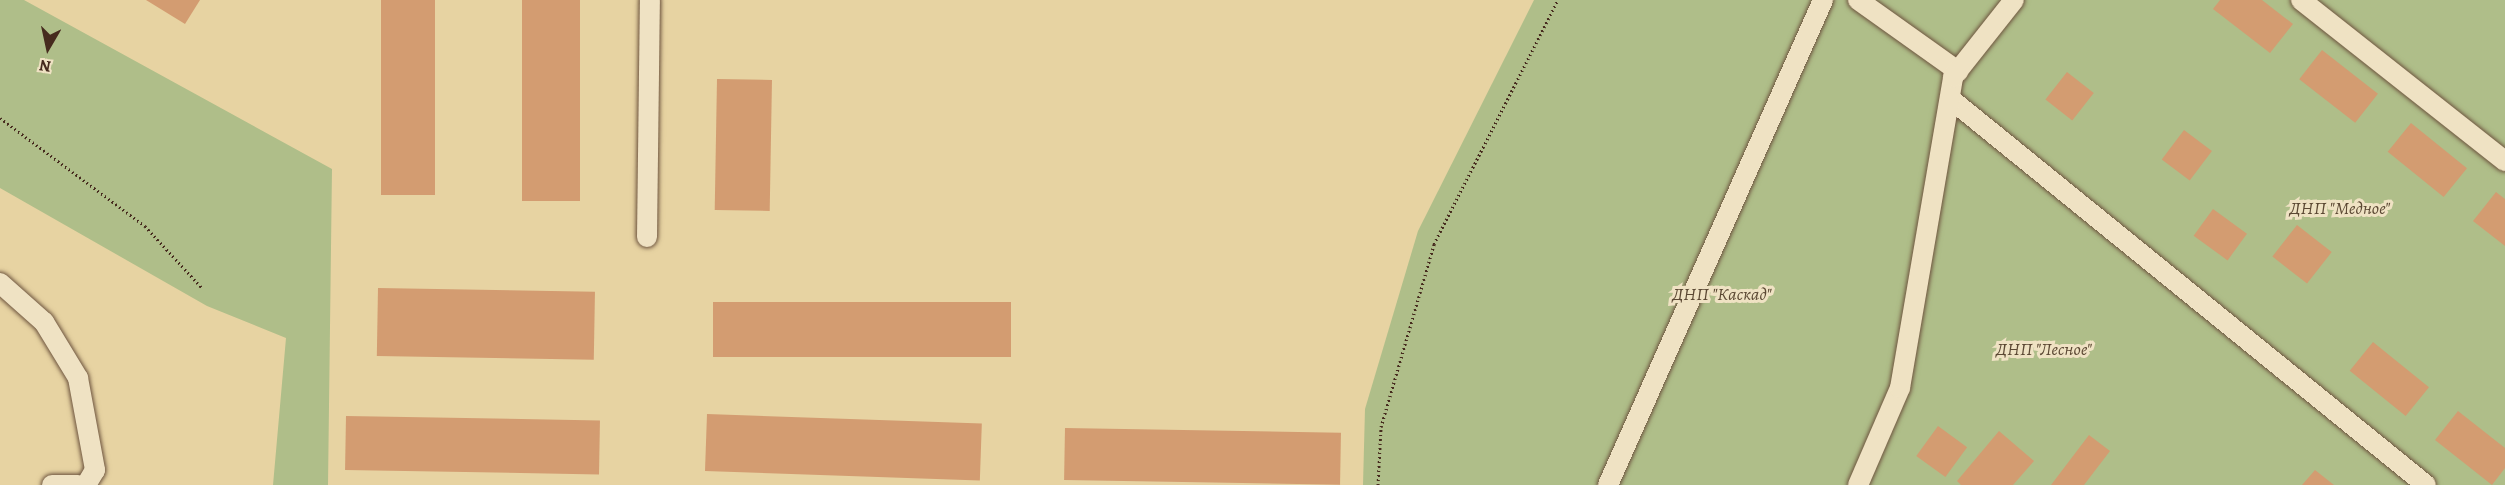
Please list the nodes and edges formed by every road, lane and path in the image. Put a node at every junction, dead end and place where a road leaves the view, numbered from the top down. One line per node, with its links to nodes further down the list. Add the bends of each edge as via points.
1 (650, 0): 11 (street)
2 (1558, 0): 17 (path, via 1434,244 1381,427)
3 (1823, 0): 18 (street)
4 (1858, 0): 7 (street)
5 (2014, 0): 7 (street)
6 (2301, 0): 10 (street)
7 (1958, 71): 8 (street)
8 (1953, 101): 19 (street, via 1940,130 1900,388); 20 (street)
9 (0, 118): 13 (path, via 145,226)
10 (2505, 162)
11 (647, 237)
12 (0, 283): 16 (street, via 44,322 78,378 95,470)
13 (201, 287)
14 (52, 485): 15 (street)
15 (78, 485)
16 (86, 485)
17 (1378, 485)
18 (1608, 485)
19 (1858, 485)
20 (2426, 485)

